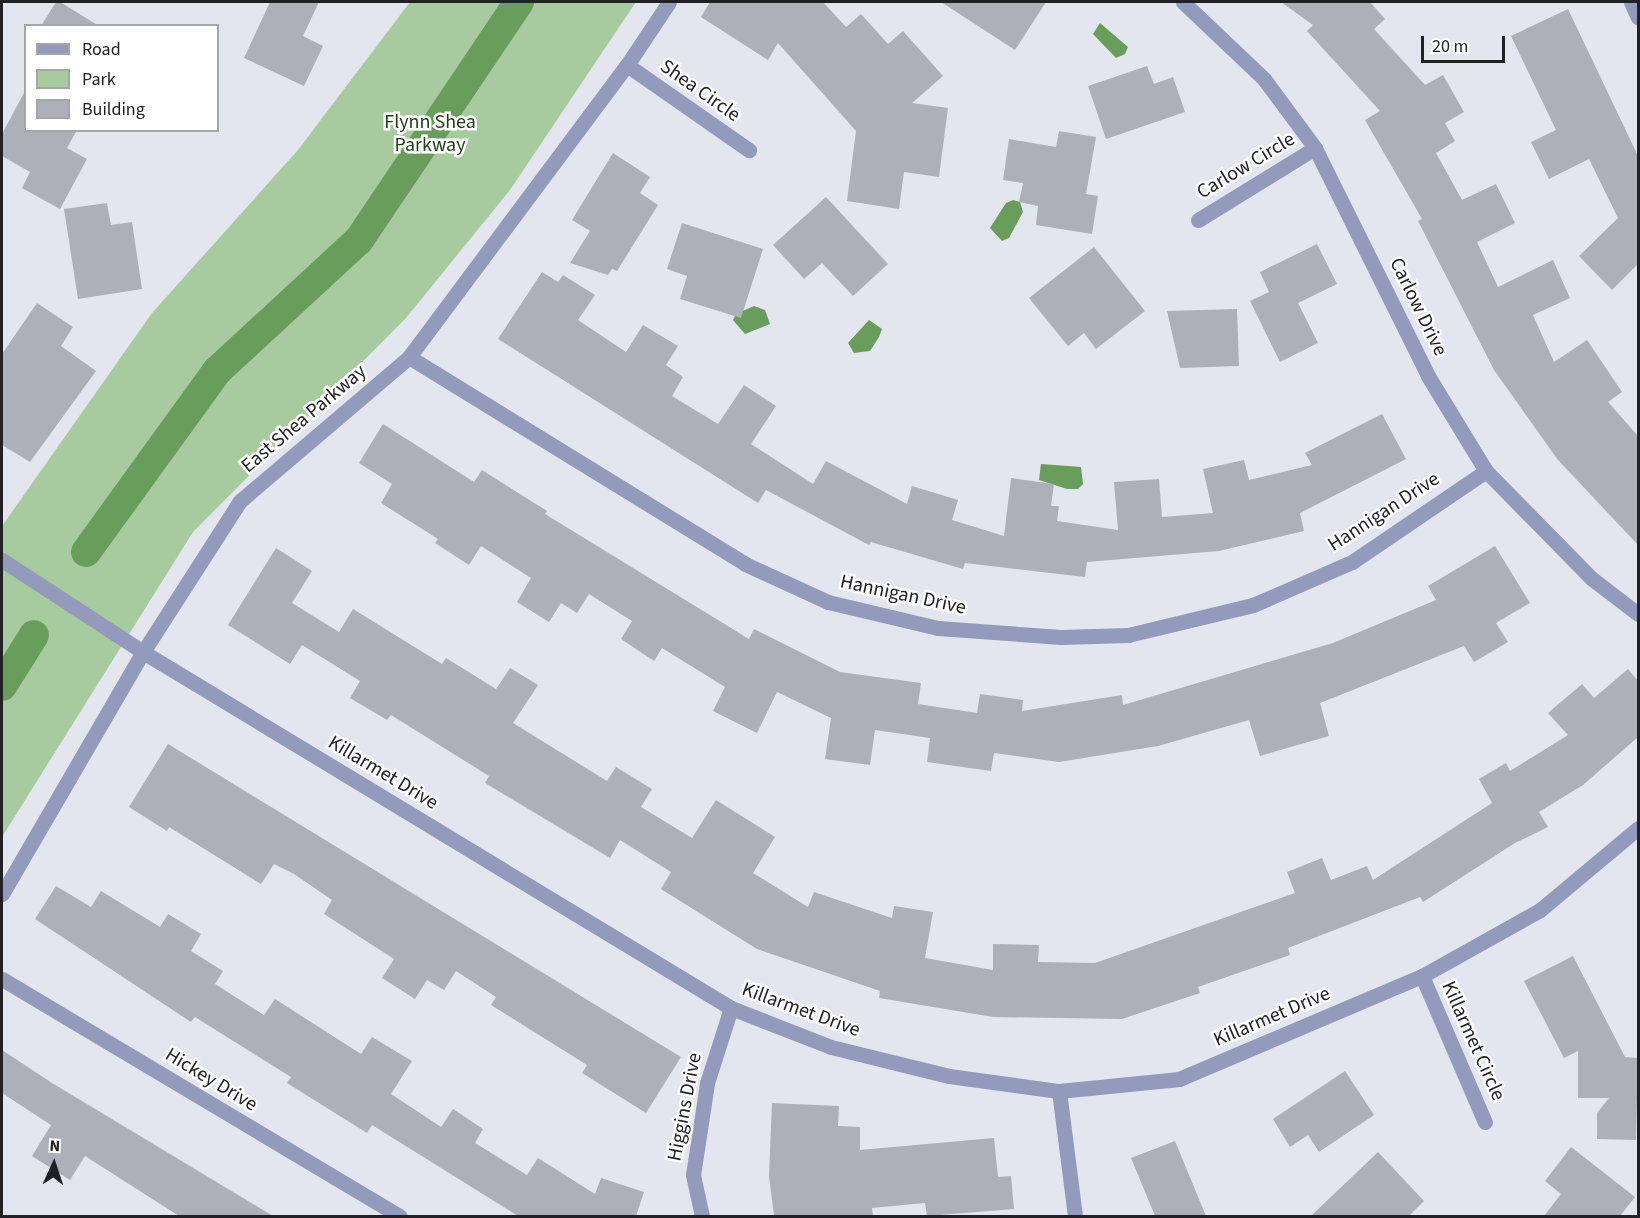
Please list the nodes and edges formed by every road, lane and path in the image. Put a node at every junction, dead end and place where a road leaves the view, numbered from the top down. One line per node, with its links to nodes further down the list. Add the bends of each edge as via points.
1 (669, 2): 5 (street, East Shea Parkway)
2 (1183, 2): 6 (street, Carlow Drive, via 1264,80)
3 (1631, 2): 4 (street)
4 (1638, 18)
5 (627, 65): 7 (street, Shea Circle); 9 (street, East Shea Parkway)
6 (1316, 148): 8 (street, Carlow Circle); 10 (street, Carlow Drive, via 1428,376)
7 (749, 150)
8 (1198, 220)
9 (410, 357): 10 (street, Hannigan Drive, via 745,564 828,602 938,628 1061,637 1128,635 1252,605 1352,562); 13 (street, East Shea Parkway, via 240,501)
10 (1485, 471): 12 (street, Carlow Drive, via 1591,578)
11 (2, 561): 13 (street, Killarmet Drive)
12 (1638, 614)
13 (143, 652): 15 (street, East Shea Parkway); 18 (street, Killarmet Drive)
14 (1638, 828): 16 (street, Killarmet Drive, via 1540,910)
15 (2, 894)
16 (1422, 976): 19 (street, Killarmet Drive, via 1179,1079); 20 (street, Killarmet Circle)
17 (2, 979): 21 (street, Hickey Drive)
18 (731, 1008): 19 (street, Killarmet Drive, via 831,1047 949,1076); 22 (street, Higgins Drive, via 707,1083 693,1175)
19 (1059, 1091): 23 (street)
20 (1485, 1122)
21 (400, 1216)
22 (702, 1216)
23 (1075, 1216)

